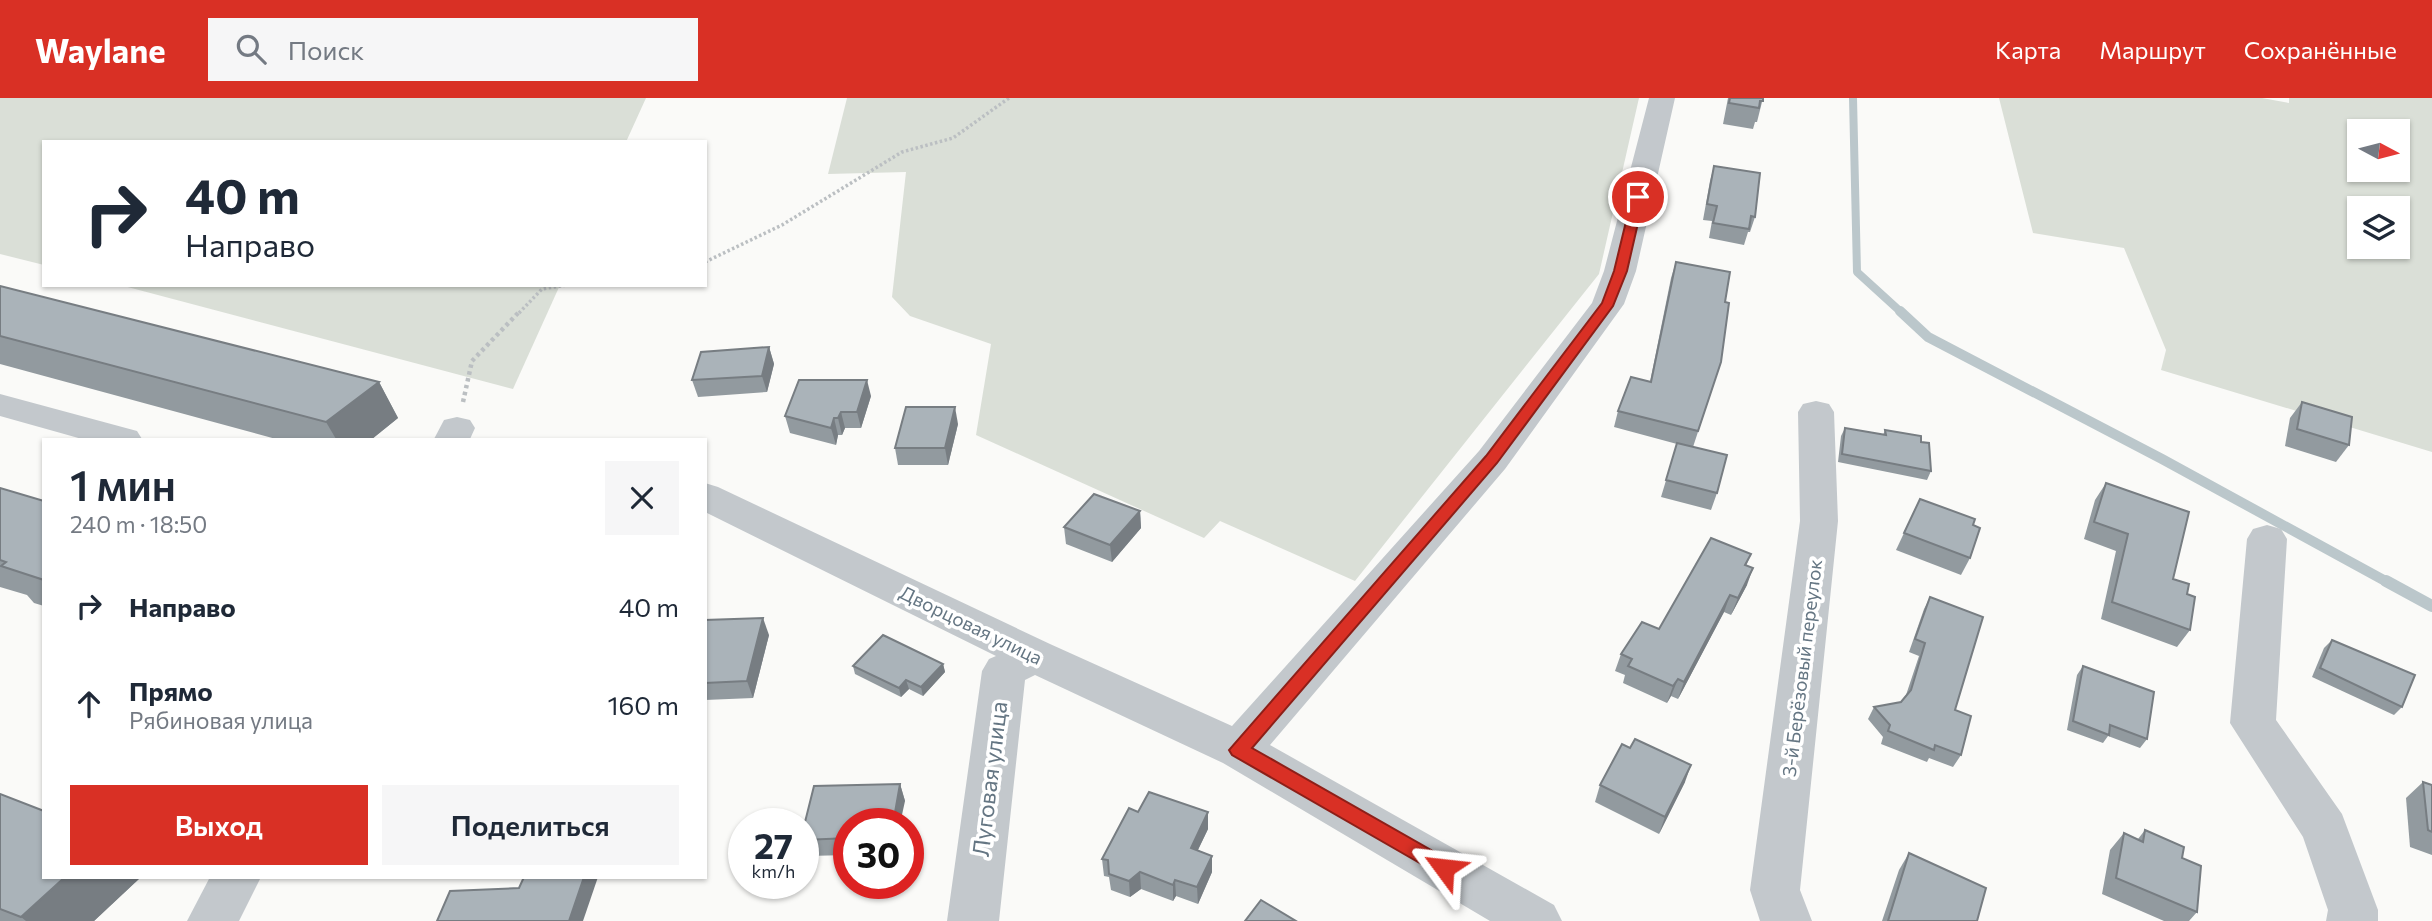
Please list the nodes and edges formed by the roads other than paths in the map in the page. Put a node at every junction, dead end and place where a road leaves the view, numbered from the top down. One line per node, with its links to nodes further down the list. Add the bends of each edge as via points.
1 (1662, 98): 8 (street, via 1608,304 1492,460)
2 (0, 405): 4 (street)
3 (1816, 412): 13 (street, 3-й Берёзовый переулок, via 1819,521 1775,890)
4 (120, 438)
5 (707, 497): 7 (street, Дворцовая улица)
6 (2267, 539): 14 (street, via 2253,723 2325,829 2353,910)
7 (1035, 656): 8 (street, Дворцовая улица); 11 (street, Луговая улица, via 1004,671)
8 (1239, 750): 12 (street, Дворцовая улица)
9 (235, 879): 10 (street)
10 (213, 921)
11 (973, 921)
12 (1536, 921)
13 (1786, 921)
14 (2352, 921)

